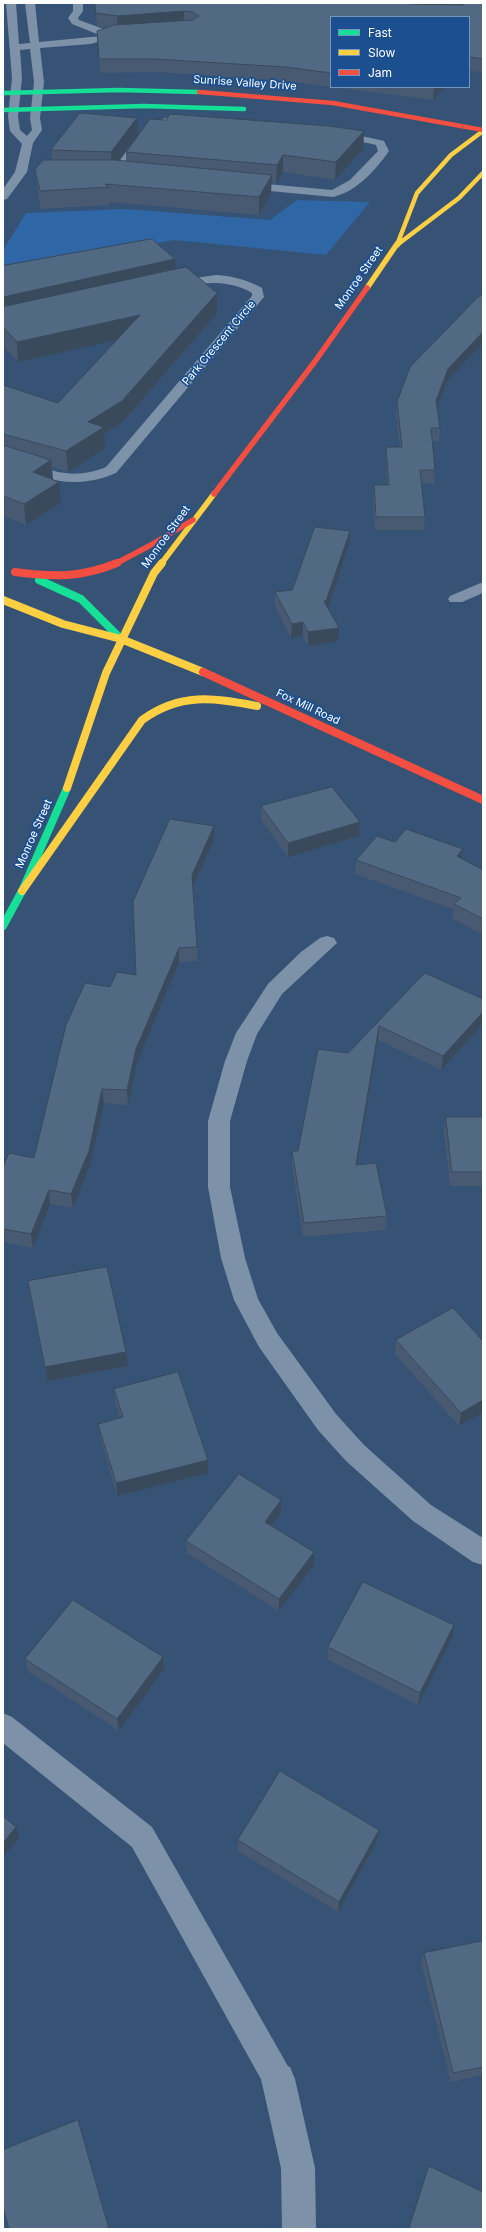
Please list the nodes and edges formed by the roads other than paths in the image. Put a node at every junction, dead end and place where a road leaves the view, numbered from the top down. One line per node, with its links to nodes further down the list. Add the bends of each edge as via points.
1 (11, 3): 7 (street)
2 (30, 3): 6 (street)
3 (78, 3): 5 (street, via 78,11 73,18 75,22 89,29)
4 (139, 34): 5 (street)
5 (117, 35): 6 (street, via 91,41)
6 (35, 46): 7 (street); 10 (street)
7 (14, 47): 8 (street); 9 (street, via 18,78)
8 (3, 48)
9 (16, 92): 10 (main road, Sunrise Valley Drive); 11 (main road, Sunrise Valley Drive); 14 (street)
10 (38, 92): 12 (street); 15 (main road, Sunrise Valley Drive, via 143,90 261,95 336,103)
11 (3, 93)
12 (36, 109): 13 (main road, Sunrise Valley Drive, via 144,106); 14 (main road, Sunrise Valley Drive); 18 (street, via 36,133)
13 (256, 109)
14 (8, 110): 18 (street, via 15,131)
15 (483, 130): 17 (main road, Monroe Street)
16 (457, 138): 17 (main road)
17 (470, 140): 19 (main road); 27 (main road, Monroe Street, via 451,156 417,193)
18 (28, 143): 21 (street)
19 (483, 143)
20 (9, 172): 21 (street)
21 (21, 172): 22 (street); 26 (street)
22 (36, 172)
23 (483, 173): 27 (main road, Monroe Street, via 459,198)
24 (101, 174): 25 (street)
25 (116, 174): 25 (street, via 333,194 343,192 384,151 380,143 300,130 171,120 153,124)
26 (3, 198)
27 (397, 245): 30 (main road, Monroe Street, via 316,360)
28 (157, 288): 29 (street, Park Crescent Circle, via 196,279 231,280 250,285 258,291 258,297 111,470 101,476 87,479 57,478)
29 (3, 459)
30 (193, 520): 32 (main road, via 97,571 70,576); 36 (main road, Monroe Street, via 154,573)
31 (3, 568): 32 (main road, Fox Mill Road)
32 (15, 572): 36 (main road, Fox Mill Road, via 56,586 81,599)
33 (483, 587): 34 (street)
34 (456, 599)
35 (3, 600): 36 (main road, Fox Mill Road, via 63,624)
36 (121, 639): 37 (main road, Fox Mill Road, via 180,662); 39 (main road, Monroe Street, via 106,673 70,782)
37 (292, 713): 38 (main road, Fox Mill Road); 39 (main road, via 239,702 195,698 159,707 142,720)
38 (483, 800)
39 (22, 891): 40 (main road, Monroe Street)
40 (3, 926)
41 (327, 943): 42 (street, via 308,957 275,989 247,1033 236,1061 220,1121 219,1187 233,1258 246,1300 268,1340 327,1422 354,1453 422,1513)
42 (483, 1553)
43 (3, 1726): 44 (lane, via 142,1836)
44 (278, 2079): 45 (street, via 298,2168)
45 (299, 2229)

